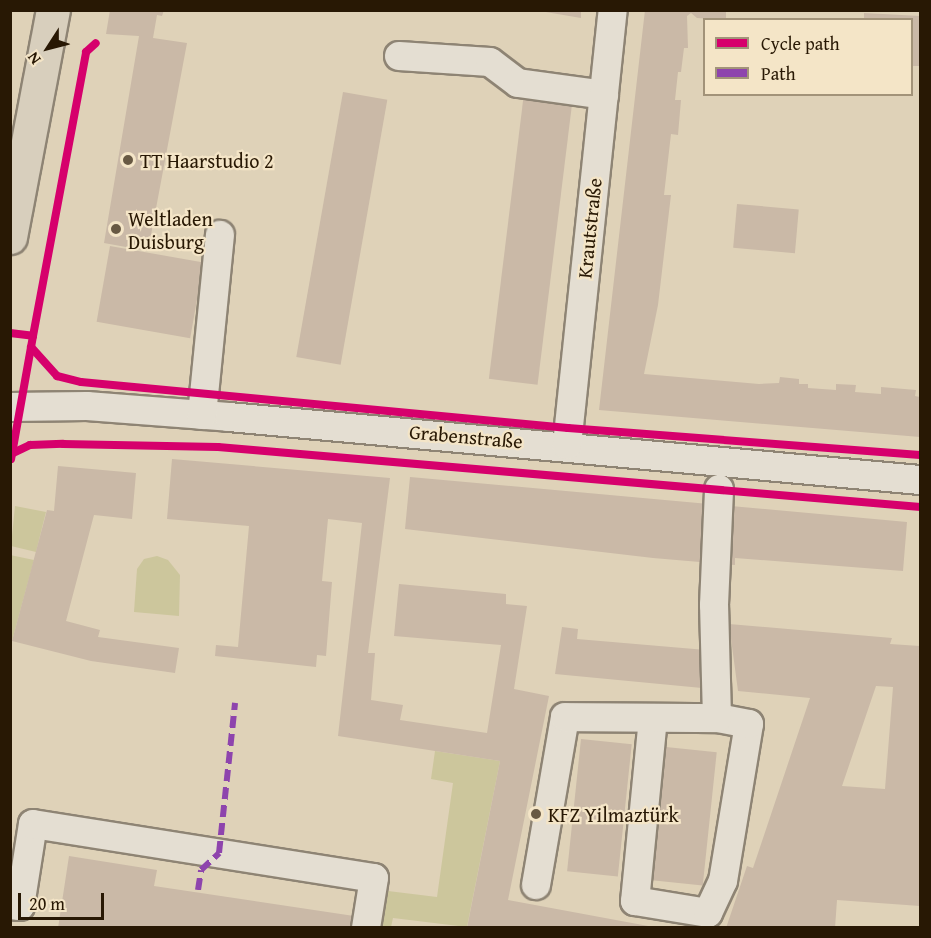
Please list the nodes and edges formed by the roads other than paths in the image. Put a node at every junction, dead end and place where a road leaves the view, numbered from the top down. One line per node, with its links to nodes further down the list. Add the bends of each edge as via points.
1 (53, 10): 6 (main road)
2 (613, 10): 4 (street, Krautstraße)
3 (399, 56): 4 (street, via 490,62 518,83)
4 (603, 95): 9 (street, Krautstraße)
5 (220, 235): 8 (street)
6 (10, 237)
7 (10, 407): 8 (street, Grabenstraße, via 87,406)
8 (202, 415): 9 (street, Grabenstraße)
9 (567, 445): 10 (street, Grabenstraße)
10 (921, 480)
11 (719, 489): 13 (street, via 714,605)
12 (653, 718): 13 (street); 13 (street, via 635,901 708,914 723,881 749,724); 14 (street, via 564,717)
13 (717, 718)
14 (536, 885)
15 (10, 905): 16 (street, via 20,906 33,824 374,878)
16 (366, 927)

